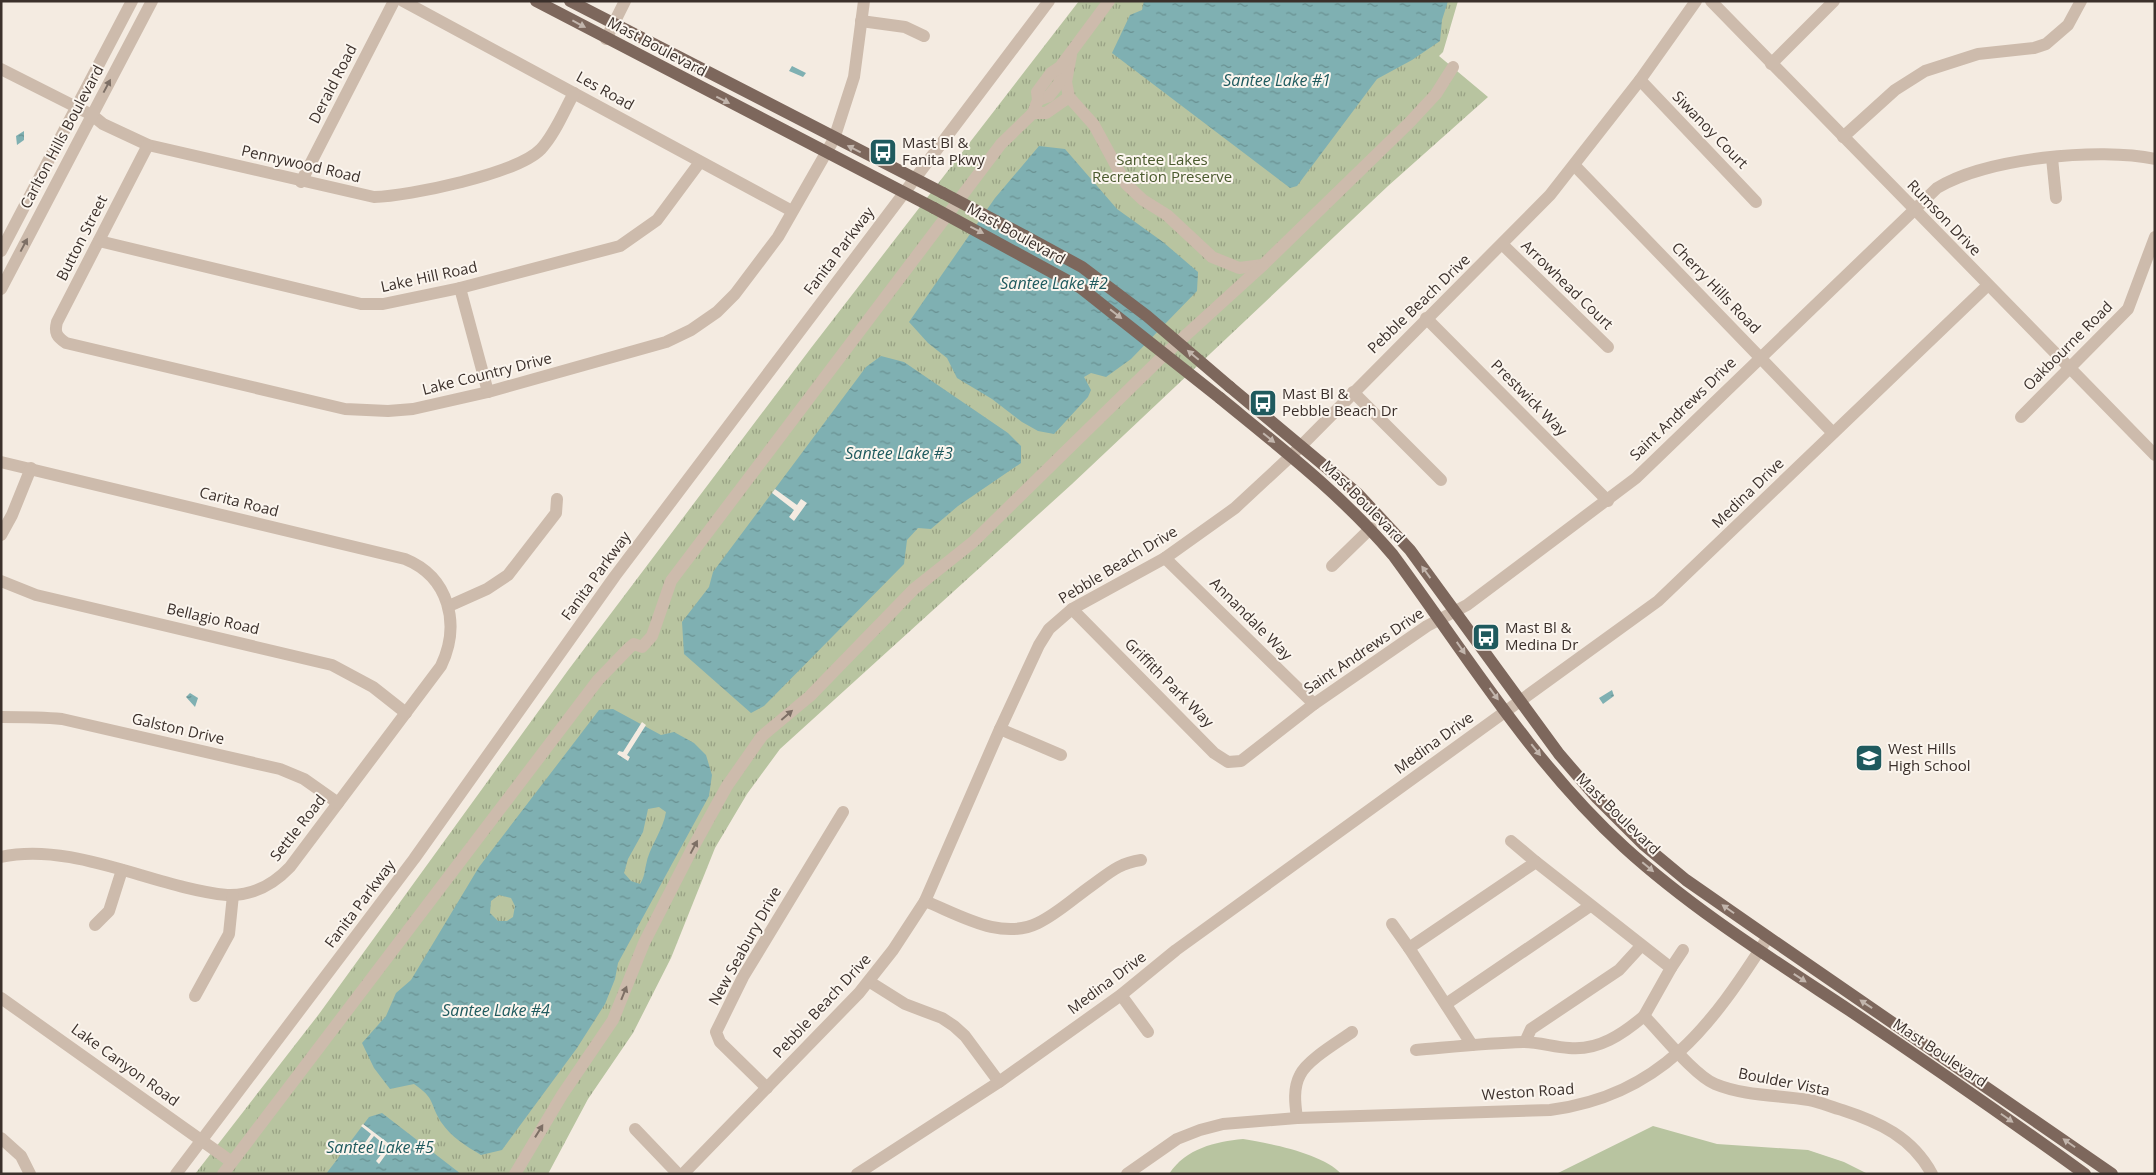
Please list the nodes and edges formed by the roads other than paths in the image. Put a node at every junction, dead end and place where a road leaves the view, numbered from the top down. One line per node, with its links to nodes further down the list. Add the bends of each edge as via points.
1 (132, 1): 26 (street, Carlton Hills Boulevard)
2 (152, 1): 28 (street, Carlton Hills Boulevard, one-way to 2)
3 (394, 1): 38 (street, Derald Road)
4 (402, 1): 24 (street, Les Road)
5 (536, 1): 18 (main road, Mast Boulevard, one-way to 18)
6 (570, 1): 16 (main road, Mast Boulevard)
7 (625, 1): 16 (street)
8 (864, 1): 15 (street, Lake Country Drive)
9 (1049, 1): 37 (street, Fanita Parkway)
10 (1109, 1): 19 (street)
11 (1696, 1): 23 (street, Pebble Beach Drive)
12 (1711, 1): 20 (street, Rumson Drive)
13 (1834, 1): 20 (street)
14 (2081, 1): 29 (street, via 2068,25 2046,44 1978,54 1925,72 1895,90)
15 (861, 21): 17 (street, via 904,27); 30 (street, Lake Country Drive, via 854,77)
16 (613, 24): 18 (street); 30 (main road, Mast Boulevard)
17 (924, 36)
18 (606, 39): 32 (main road, Mast Boulevard, one-way to 32)
19 (1072, 50): 25 (street, via 1066,82); 27 (street, via 1037,92)
20 (1771, 64): 29 (street, Rumson Drive)
21 (1453, 67): 48 (street, via 1436,94 1410,122)
22 (1, 69): 26 (street, Pennywood Road)
23 (1640, 80): 36 (street, Pebble Beach Drive); 41 (street, Siwanoy Court)
24 (574, 93): 35 (street, Les Road); 38 (street, Pennywood Road, via 540,150 510,168 392,196 353,194)
25 (1069, 96): 27 (street, via 1046,113); 48 (street, via 1094,125 1126,184 1143,200 1167,215 1212,257 1239,268)
26 (77, 108): 28 (street, Pennywood Road); 47 (street, Carlton Hills Boulevard)
27 (1033, 113): 127 (street, via 1001,144 670,581 652,636 642,647 634,644 629,648 598,680)
28 (92, 115): 31 (street, Pennywood Road, via 103,124); 51 (street, Carlton Hills Boulevard, one-way to 28)
29 (1843, 137): 42 (street, Rumson Drive)
30 (834, 139): 32 (street, Lake Country Drive); 37 (main road, Mast Boulevard, one-way to 30)
31 (148, 145): 38 (street, Pennywood Road); 45 (street, Button Street)
32 (826, 153): 39 (main road, Mast Boulevard); 43 (street, Lake Country Drive)
33 (2052, 158): 34 (street, Saint Andrews Drive, via 2131,154); 40 (street); 42 (street, Saint Andrews Drive, via 1964,174 1938,188)
34 (2155, 159)
35 (700, 162): 43 (street, Les Road); 50 (street, Lake Hill Road, via 657,220 620,246)
36 (1575, 166): 46 (street, Pebble Beach Drive); 55 (street, Cherry Hills Road)
37 (913, 179): 39 (street, Fanita Parkway); 61 (main road, Mast Boulevard, one-way to 37, bridge, via 1082,267)
38 (301, 182)
39 (903, 193): 63 (main road, Mast Boulevard, one-way to 63, bridge, via 1081,288); 123 (street, Fanita Parkway, via 615,576 414,859)
40 (2056, 198)
41 (1756, 202)
42 (1913, 210): 49 (street, Rumson Drive); 55 (street, Saint Andrews Drive)
43 (792, 211): 57 (street, Lake Country Drive, via 778,237 735,294 717,312 690,330 647,348)
44 (2155, 237): 56 (street, Oakbourne Road, via 2128,309)
45 (99, 241): 50 (street, Lake Hill Road, via 361,304 383,304); 53 (street, Button Street, via 57,322 55,330)
46 (1503, 245): 52 (street, Pebble Beach Drive); 54 (street, Arrowhead Court)
47 (1, 251)
48 (1263, 265): 128 (street, one-way to 48, via 562,1094 613,1020 644,943 691,851 727,786 762,736 810,696 914,589 973,542 1163,356)
49 (1987, 286): 56 (street, Rumson Drive); 60 (street, Medina Drive)
50 (460, 288): 57 (street)
51 (1, 289)
52 (1426, 318): 58 (street, Pebble Beach Drive); 68 (street, Prestwick Way)
53 (66, 343): 57 (street, Lake Country Drive, via 345,409 413,409)
54 (1608, 347)
55 (1760, 357): 60 (street, Cherry Hills Road); 68 (street, Saint Andrews Drive, via 1636,478)
56 (2070, 367): 59 (street, Oakbourne Road); 62 (street, Rumson Drive)
57 (488, 392)
58 (1352, 392): 61 (street, Pebble Beach Drive); 66 (street)
59 (2021, 417)
60 (1833, 432): 78 (street, Medina Drive, via 1658,601)
61 (1302, 445): 63 (street, Pebble Beach Drive); 76 (main road, Mast Boulevard, one-way to 61, via 1410,550 1356,493)
62 (2155, 455)
63 (1291, 456): 69 (main road, Mast Boulevard); 71 (street, Pebble Beach Drive, via 1235,508)
64 (1, 462): 65 (street, Carita Road)
65 (31, 468): 70 (street); 74 (street, Carita Road, via 404,559 420,566 434,579)
66 (1441, 480)
67 (557, 499): 74 (street, via 556,514 508,575 487,589)
68 (1608, 501): 76 (street, Saint Andrews Drive)
69 (1371, 528): 72 (street); 77 (main road, Mast Boulevard)
70 (1, 535)
71 (1165, 558): 75 (street, Pebble Beach Drive); 79 (street, Annandale Way)
72 (1332, 566)
73 (1, 581): 81 (street, Bellagio Road, via 36,594 332,666 373,687)
74 (448, 606): 81 (street, Settle Road, via 451,632 445,658)
75 (1072, 609): 83 (street, Pebble Beach Drive, via 1049,629 1039,644); 85 (street, Griffith Park Way, via 1221,758 1237,762)
76 (1455, 612): 77 (street, Saint Andrews Drive); 78 (main road, Mast Boulevard)
77 (1440, 619): 79 (street, Saint Andrews Drive); 80 (main road, Mast Boulevard, one-way to 80)
78 (1520, 701): 80 (street, Medina Drive); 98 (main road, Mast Boulevard, one-way to 78, via 1686,880 1644,845 1560,754)
79 (1314, 704): 85 (street, Saint Andrews Drive)
80 (1506, 711): 102 (main road, Mast Boulevard, one-way to 102, via 1565,787 1624,846 1679,893); 105 (street, Medina Drive, via 1176,950)
81 (406, 713): 86 (street, Settle Road)
82 (1, 717): 86 (street, Galston Drive, via 62,719 280,769 304,779)
83 (1000, 729): 84 (street); 94 (street, Pebble Beach Drive)
84 (1061, 755)
85 (1248, 755)
86 (338, 803): 93 (street, Settle Road, via 284,874 260,889)
87 (843, 812): 118 (street, New Seabury Drive, via 743,977 716,1032 720,1042)
88 (1511, 841): 91 (street)
89 (1, 857): 92 (street, Settle Road, via 41,853)
90 (1141, 860): 94 (street, via 1124,862 1044,919 1018,929 987,926)
91 (1536, 862): 95 (street); 100 (street)
92 (122, 870): 93 (street, Settle Road); 97 (street, via 109,911)
93 (233, 895): 106 (street, via 229,934)
94 (925, 901): 104 (street, Pebble Beach Drive)
95 (1590, 906): 99 (street); 108 (street)
96 (1392, 924): 100 (street)
97 (95, 925)
98 (1768, 937): 102 (street, Weston Road); 119 (main road, Mast Boulevard, one-way to 98)
99 (1641, 946): 103 (street); 112 (street, via 1619,970 1531,1029)
100 (1409, 948): 108 (street)
101 (1683, 950): 103 (street)
102 (1759, 952): 115 (street, Weston Road, via 1727,1001); 116 (main road, Mast Boulevard, one-way to 116)
103 (1671, 968): 109 (street)
104 (870, 982): 117 (street, via 905,1004 954,1026); 118 (street, Pebble Beach Drive)
105 (1120, 995): 110 (street); 117 (street, Medina Drive)
106 (195, 996)
107 (1, 998): 123 (street, Lake Canyon Road)
108 (1446, 1004): 113 (street)
109 (1644, 1016): 112 (street, via 1620,1034 1588,1047); 115 (street, Boulder Vista)
110 (1148, 1032)
111 (1352, 1032): 120 (street, via 1300,1074 1295,1099)
112 (1526, 1042): 113 (street)
113 (1472, 1045): 114 (street)
114 (1416, 1050)
115 (1679, 1052): 120 (street, Weston Road, via 1628,1088 1565,1108); 133 (street, Boulder Vista, via 1714,1084 1742,1092 1812,1100 1883,1125 1910,1144)
116 (1930, 1064): 119 (main road, via 1946,1070 1990,1098); 134 (main road, Mast Boulevard, one-way to 134)
117 (999, 1082): 131 (street, Medina Drive)
118 (767, 1088): 130 (street, Pebble Beach Drive)
119 (2008, 1101): 135 (main road, Mast Boulevard, one-way to 119)
120 (1297, 1118): 132 (street, Weston Road, via 1223,1124 1200,1130 1166,1145)
121 (635, 1129): 129 (street)
122 (1, 1138): 125 (street, via 21,1156)
123 (201, 1141): 124 (street, Lake Canyon Road); 126 (street, Fanita Parkway)
124 (229, 1160)
125 (30, 1174)
126 (176, 1174)
127 (223, 1174)
128 (515, 1174)
129 (678, 1174)
130 (683, 1174)
131 (857, 1174)
132 (1127, 1174)
133 (1932, 1174)
134 (2085, 1174)
135 (2112, 1174)

